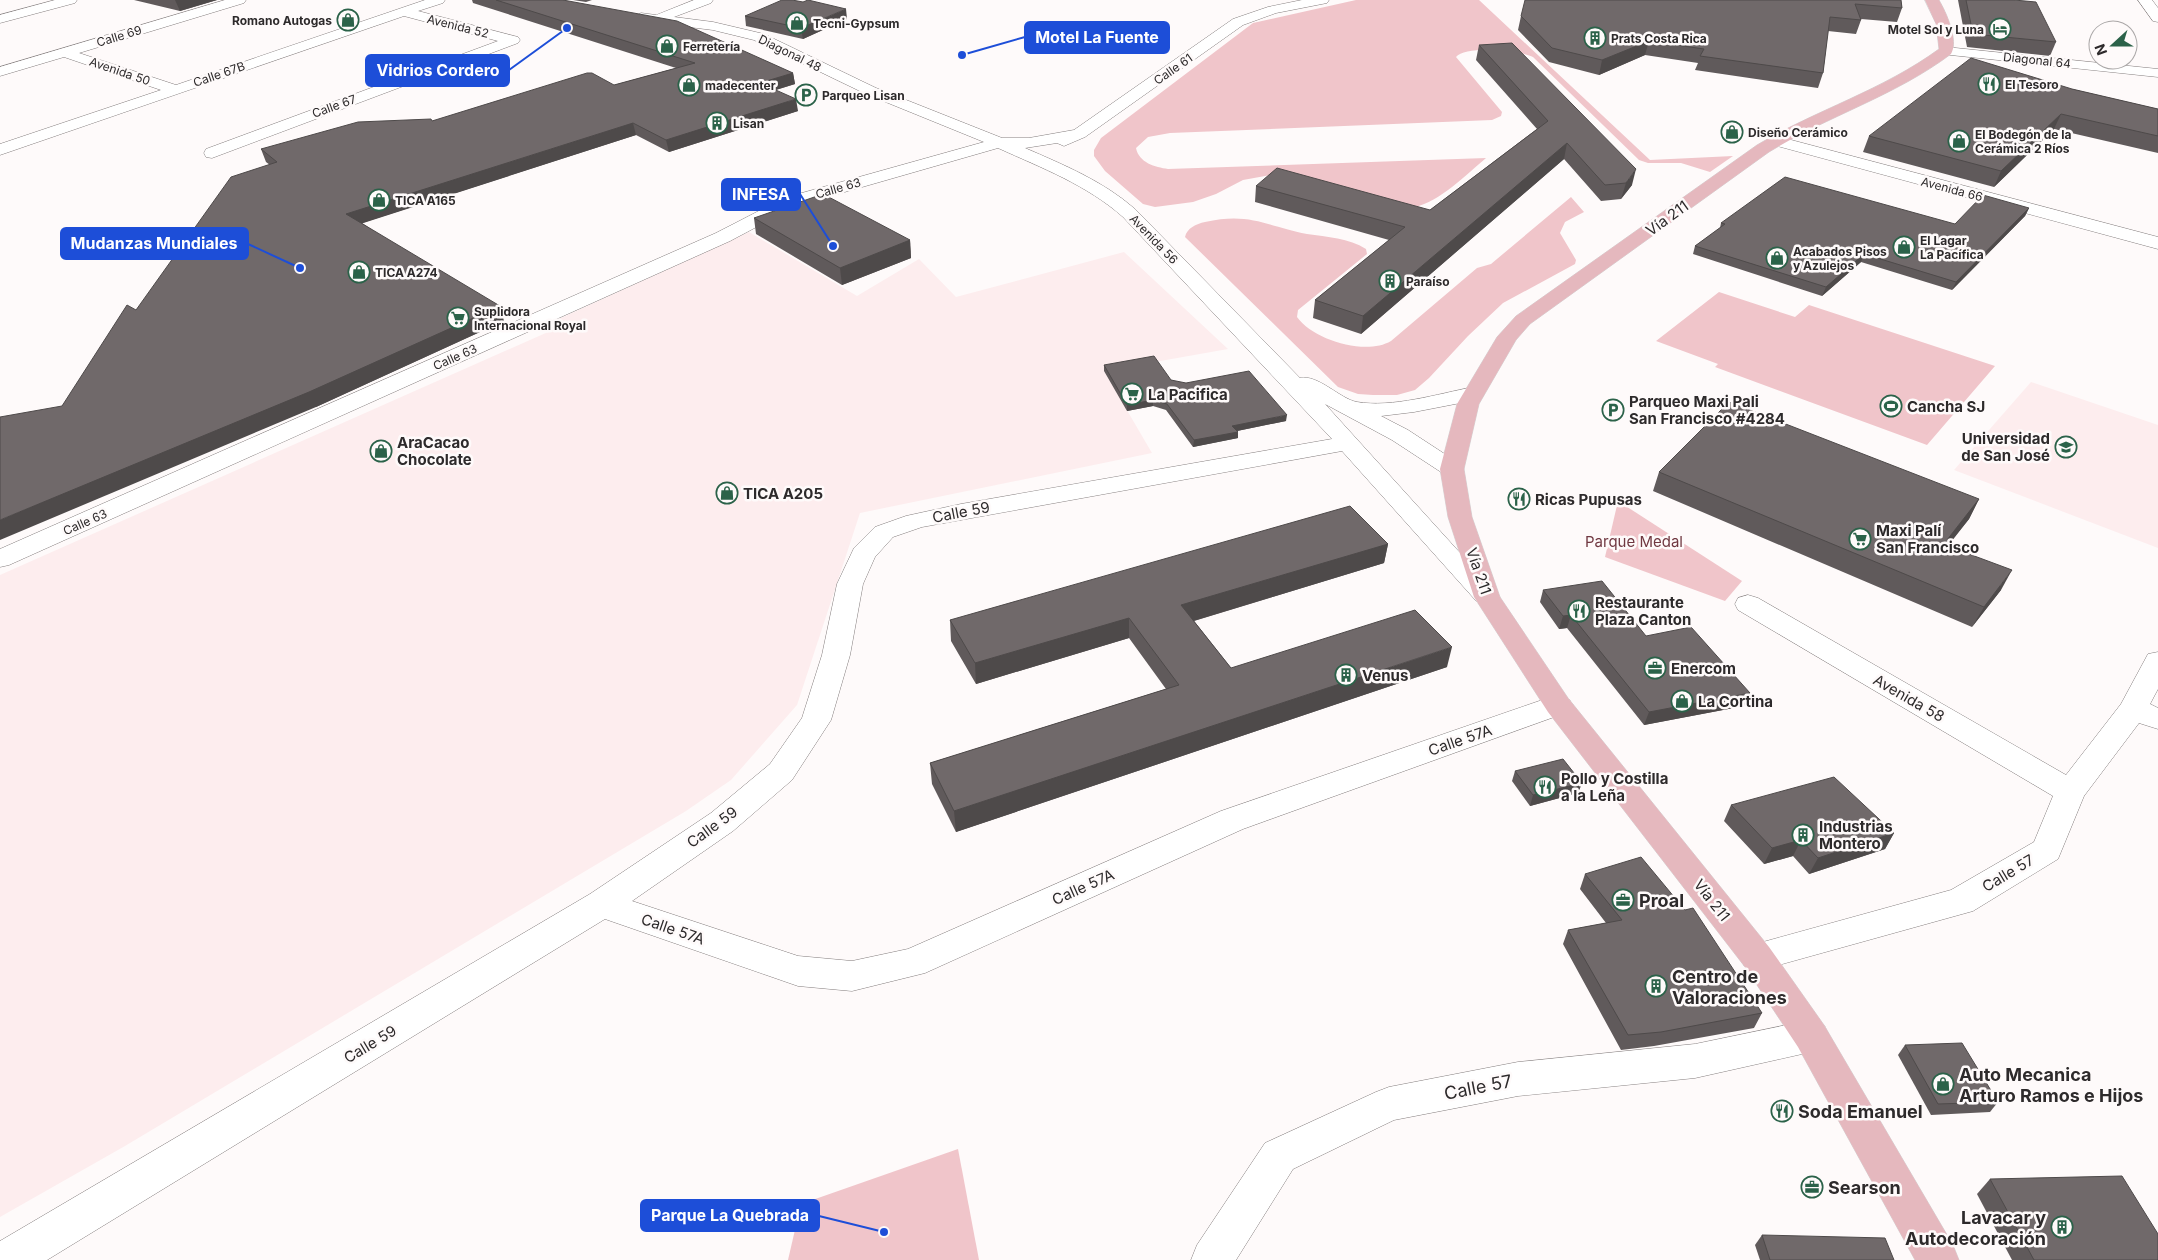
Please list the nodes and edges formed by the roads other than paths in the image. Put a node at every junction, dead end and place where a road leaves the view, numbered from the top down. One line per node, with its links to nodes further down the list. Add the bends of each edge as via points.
1 (70, 0): 11 (street)
2 (239, 0): 15 (street, Calle 69)
3 (438, 0): 8 (street, Calle 67B)
4 (706, 0): 12 (street)
5 (1322, 0): 19 (street, Calle 61, via 1272,10 1238,22)
6 (1932, 0): 14 (main road, via 1942,18)
7 (2145, 0): 10 (street)
8 (404, 12): 13 (street, Avenida 52); 18 (street, Calle 67B)
9 (628, 16): 12 (street, Diagonal 48)
10 (2158, 18)
11 (0, 19)
12 (657, 19): 21 (street, Diagonal 48, via 713,26 759,37 871,91)
13 (513, 40): 23 (street, Calle 67)
14 (1946, 51): 17 (street, Diagonal 64); 20 (main road, Vía 211, via 1904,79)
15 (66, 52): 16 (street, Calle 69); 18 (street, Avenida 50)
16 (0, 72)
17 (2158, 73)
18 (174, 89): 22 (street, Calle 67B)
19 (1079, 134): 21 (street, via 1029,144); 24 (street, Calle 61); 25 (street, via 1066,151 1068,161)
20 (1776, 141): 26 (street, Avenida 66); 28 (main road, Vía 211, via 1719,178 1523,320 1507,337)
21 (1000, 144): 24 (street, Avenida 56); 33 (street, Calle 63, via 790,202 723,237)
22 (0, 150)
23 (212, 153)
24 (1031, 158): 25 (street, Avenida 56)
25 (1080, 179): 27 (street, Avenida 56, via 1110,196 1129,213)
26 (2158, 243)
27 (1281, 371): 29 (street, Avenida 56); 30 (street, Avenida 56)
28 (1473, 394): 30 (street, via 1396,409); 32 (main road, Vía 211)
29 (1311, 402): 30 (street); 31 (street, Avenida 56)
30 (1348, 409): 32 (street, Avenida 56, via 1400,435)
31 (1347, 443): 34 (street, Avenida 56); 40 (street, Calle 59, via 961,511 884,532 862,554 850,584 836,655 816,720 781,772 722,822)
32 (1452, 469): 34 (main road, Vía 211, via 1460,517)
33 (0, 559)
34 (1487, 597): 37 (main road, Vía 211)
35 (1748, 604): 39 (street, Avenida 58)
36 (2158, 661): 38 (street, Calle 57)
37 (1558, 705): 40 (street, Calle 57A, via 1232,820 913,963 852,976 798,971); 41 (main road, Vía 211)
38 (2146, 714): 39 (street, Calle 57)
39 (2070, 792): 41 (street, Calle 57, via 2047,850 1961,901)
40 (602, 904): 43 (street, Calle 59)
41 (1757, 957): 42 (main road, Vía 211)
42 (1811, 1036): 44 (street, Calle 57, via 1696,1061 1518,1079 1389,1104 1279,1156); 45 (main road, Vía 211)
43 (8, 1260)
44 (1212, 1260)
45 (1938, 1260)

